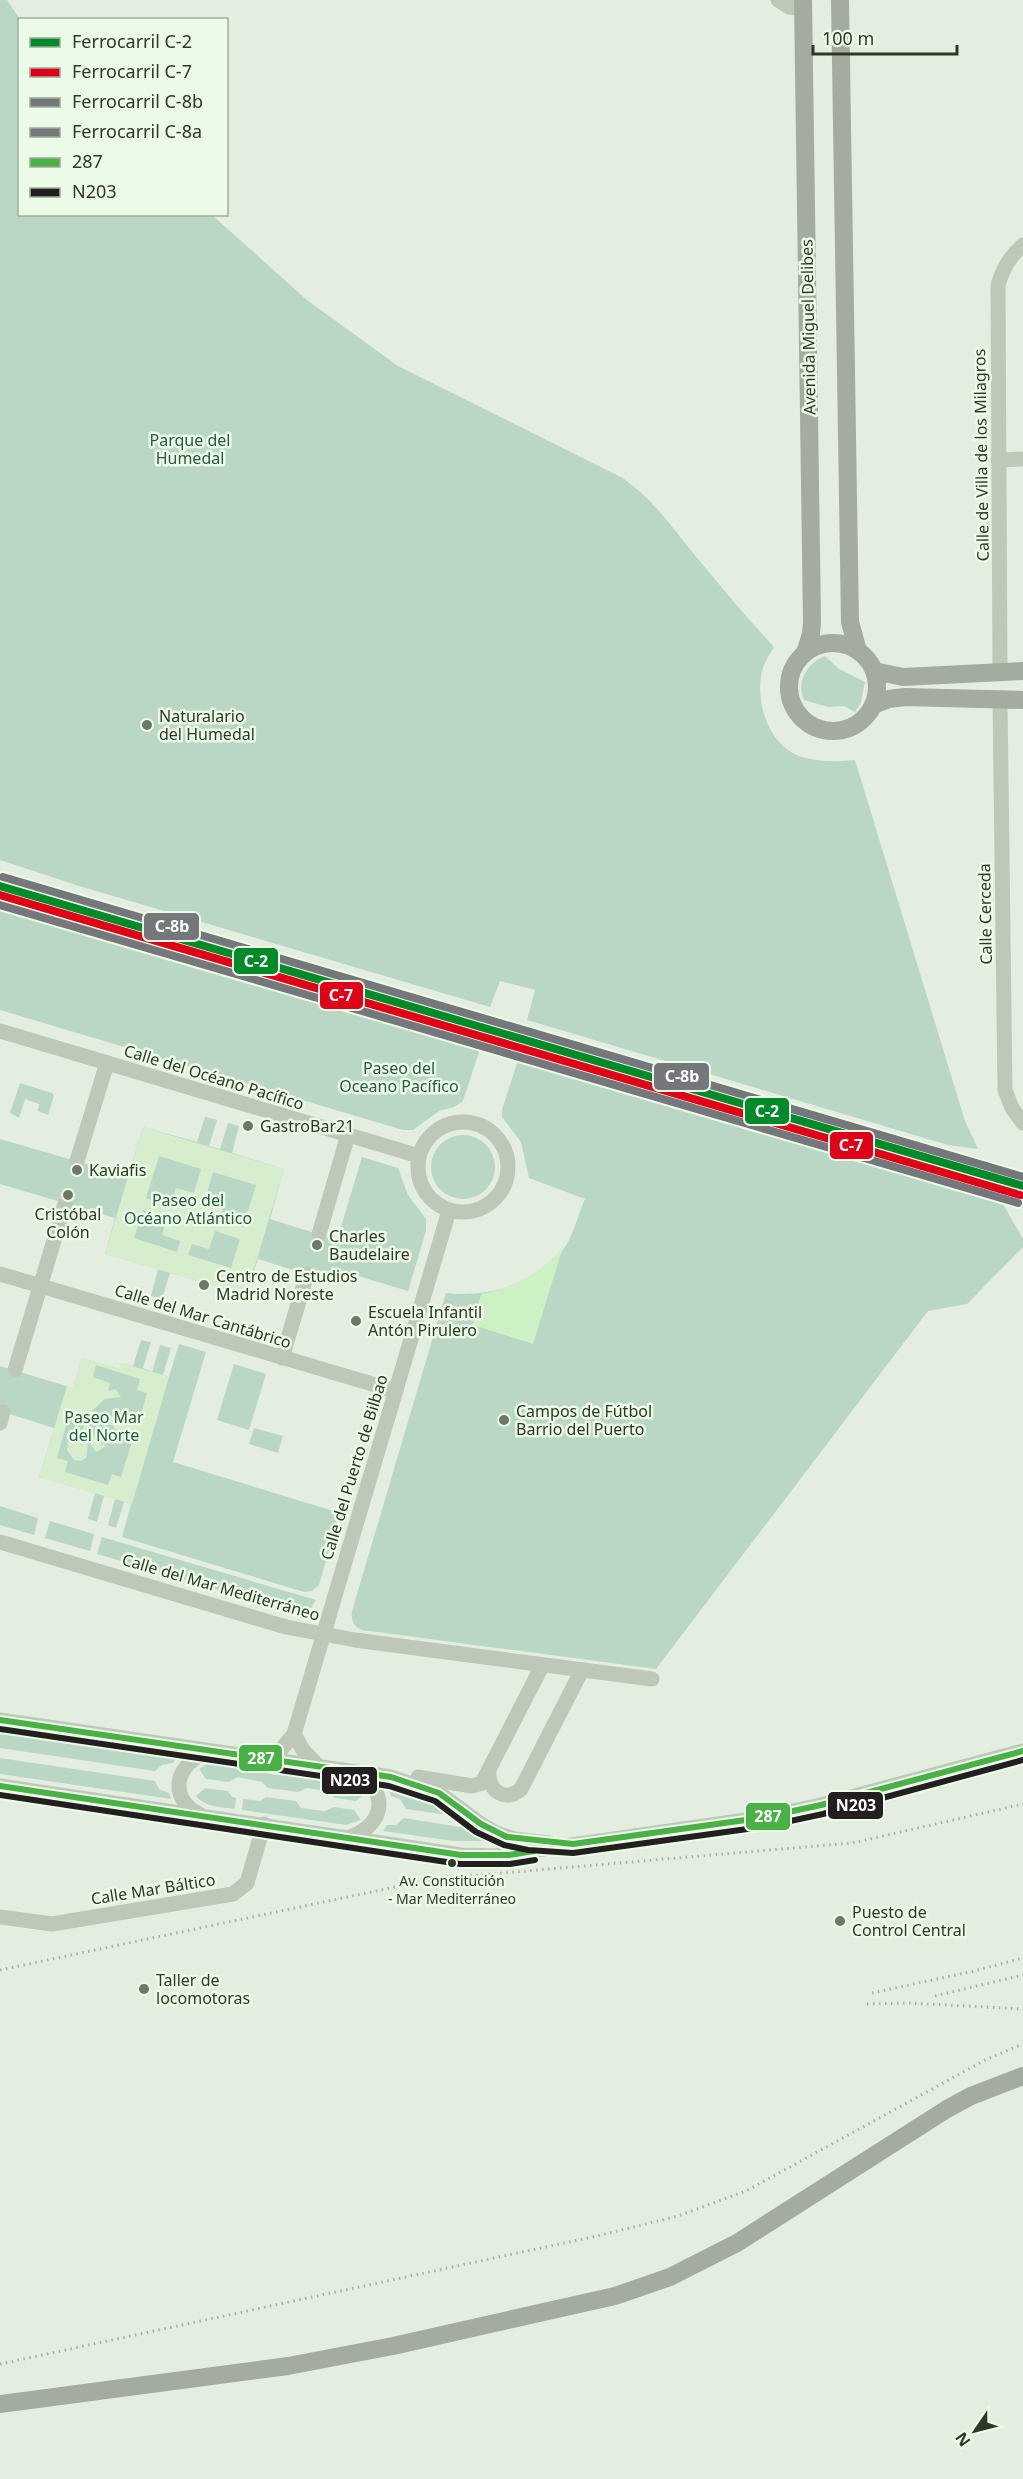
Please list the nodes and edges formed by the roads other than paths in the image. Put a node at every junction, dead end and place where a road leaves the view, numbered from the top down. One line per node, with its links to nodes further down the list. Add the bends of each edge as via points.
1 (778, 0): 3 (street, via 789,7)
2 (840, 0): 7 (main road, via 850,622)
3 (803, 4): 8 (main road, Avenida Miguel Delibes, via 812,622)
4 (1023, 246): 6 (street, Calle de Villa de los Milagros, via 1003,269 998,285)
5 (1023, 459): 6 (street)
6 (998, 460): 11 (street, Calle de Villa de los Milagros)
7 (858, 651): 8 (main road, via 825,644); 9 (main road)
8 (805, 653): 14 (main road, via 789,677 792,706 800,718 812,727 840,731 866,717)
9 (874, 671): 11 (main road, via 903,677); 14 (main road, via 877,688)
10 (1023, 671): 11 (main road)
11 (1000, 673)
12 (1000, 700): 13 (main road); 14 (main road, via 905,698); 17 (street, Calle Cerceda, via 1005,1090)
13 (1023, 700)
14 (873, 705)
15 (0, 1031): 16 (street, Calle del Océano Pacífico)
16 (107, 1063): 18 (street, Calle del Océano Pacífico); 20 (street)
17 (1023, 1123)
18 (348, 1135): 19 (street, Calle del Océano Pacífico); 23 (street)
19 (418, 1156): 22 (street, via 423,1190 434,1203); 22 (street, via 428,1138 454,1123 484,1127 500,1141 508,1170 498,1196 476,1211)
20 (77, 1161)
21 (65, 1204): 26 (street)
22 (450, 1211): 29 (street, Calle del Puerto de Bilbao)
23 (319, 1234)
24 (0, 1274): 26 (street, Calle del Mar Cantábrico)
25 (307, 1274): 27 (street)
26 (41, 1286): 27 (street, Calle del Mar Cantábrico); 28 (street)
27 (282, 1358): 29 (street, Calle del Mar Cantábrico)
28 (15, 1370)
29 (396, 1391): 31 (street, Calle del Puerto de Bilbao)
30 (0, 1542): 31 (street, Calle del Mar Mediterráneo)
31 (323, 1635): 32 (street, Calle del Mar Mediterráneo); 36 (street, Calle del Puerto de Bilbao)
32 (542, 1666): 33 (street, Calle del Mar Mediterráneo); 41 (street)
33 (582, 1670): 34 (street, Calle del Mar Mediterráneo); 41 (street, via 521,1789 510,1796 500,1794 492,1787)
34 (652, 1679)
35 (0, 1720): 38 (street)
36 (294, 1734): 39 (street, Calle del Puerto de Bilbao, via 279,1752); 40 (street)
37 (1023, 1751): 48 (street, via 760,1818)
38 (209, 1752): 39 (street); 45 (street, via 189,1761 179,1780 181,1797)
39 (260, 1759): 40 (street)
40 (320, 1768): 42 (street)
41 (489, 1772): 43 (street, via 482,1783 474,1786 410,1776)
42 (359, 1774): 43 (street); 47 (street, via 373,1785 379,1810 371,1826)
43 (391, 1777): 48 (street, via 434,1790 481,1824 507,1837)
44 (0, 1785): 45 (street)
45 (200, 1815): 46 (street)
46 (264, 1824): 47 (street); 49 (street, Calle Mar Báltico, via 247,1883 233,1894 52,1924)
47 (347, 1838): 48 (street, via 470,1856 509,1855)
48 (573, 1844)
49 (0, 1917)
50 (1023, 2076): 51 (main road, via 947,2109 716,2255 670,2277 615,2296 288,2366)
51 (0, 2404)

